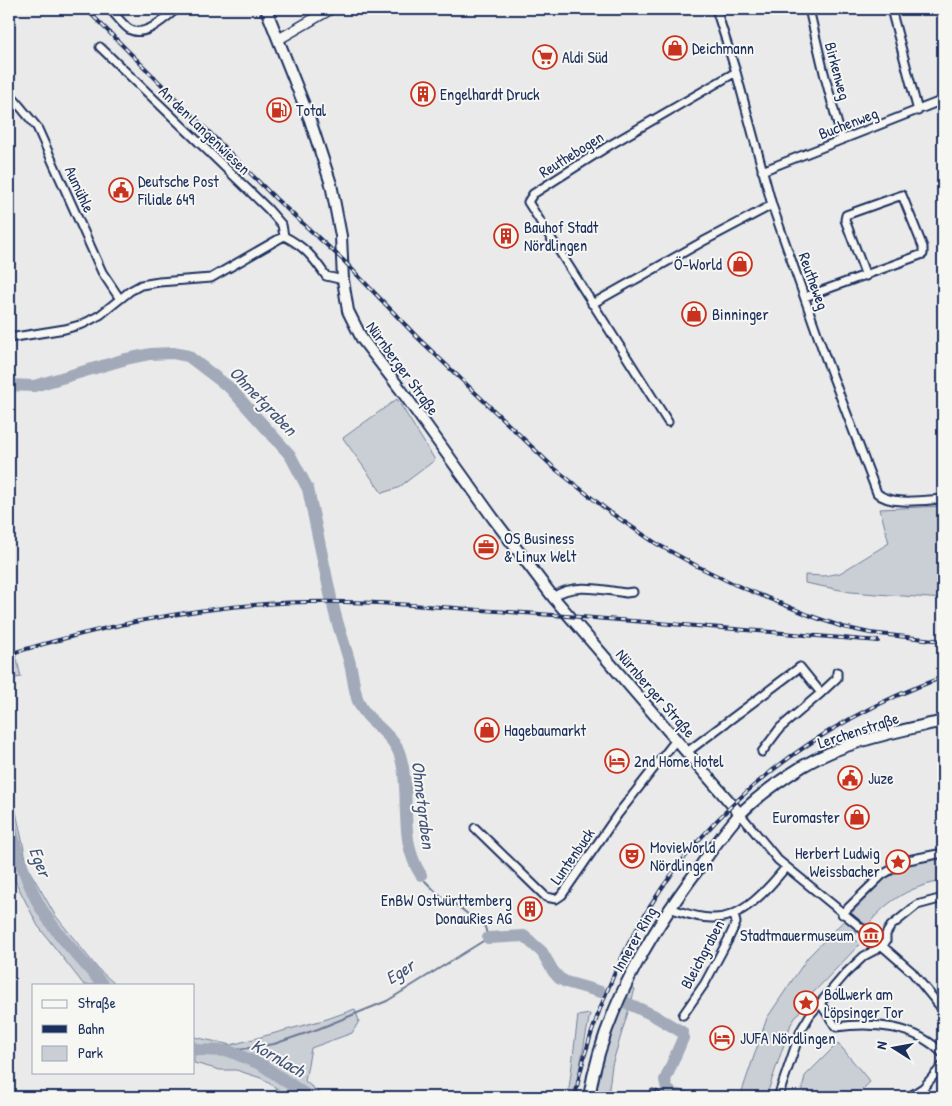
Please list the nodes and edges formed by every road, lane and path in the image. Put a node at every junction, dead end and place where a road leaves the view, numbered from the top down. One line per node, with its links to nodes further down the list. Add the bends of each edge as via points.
1 (110, 9): 2 (street, via 129,29 145,31)
2 (177, 9)
3 (266, 9): 8 (main road, Nürnberger Straße)
4 (331, 9): 8 (street)
5 (716, 9): 10 (street, Reutheweg)
6 (809, 9): 14 (street, Birkenweg)
7 (891, 9): 13 (street)
8 (279, 39): 19 (main road, Nürnberger Straße, via 331,184 341,236)
9 (100, 48): 17 (street, An den Langenwiesen, via 268,209 282,225)
10 (736, 72): 15 (street, Reutheweg); 22 (street, Reuthebogen, via 619,140 533,194 528,202)
11 (9, 93): 21 (street, Aumühle, via 37,128 102,272)
12 (943, 100): 13 (street, Buchenweg)
13 (918, 111): 14 (street, Buchenweg)
14 (842, 140): 15 (street, Buchenweg)
15 (762, 171): 16 (street, Reutheweg)
16 (772, 205): 20 (street, Reutheweg); 22 (street)
17 (284, 236): 19 (street, via 300,244 326,276); 21 (street, via 211,278 141,285)
18 (866, 276): 18 (street, via 923,254 902,195 846,215 845,220); 20 (street)
19 (343, 280): 27 (main road, Nürnberger Straße, via 348,311 362,339)
20 (805, 297): 25 (street, Reutheweg, via 877,493 885,499 896,500)
21 (120, 300): 23 (street, via 83,324)
22 (592, 304): 24 (street, Reuthebogen)
23 (9, 338)
24 (668, 422)
25 (943, 499)
26 (633, 592): 27 (street, via 574,589)
27 (554, 597): 31 (main road, Nürnberger Straße)
28 (837, 672): 29 (street, via 837,678)
29 (821, 693): 32 (street, via 800,667); 33 (street, via 780,728)
30 (943, 721): 34 (main road, Lerchenstraße, via 865,740 820,757 777,784)
31 (676, 740): 32 (main road, Nürnberger Straße); 35 (street, Luntenbuck, via 556,899 546,897)
32 (687, 752): 34 (main road, Nürnberger Straße)
33 (762, 752)
34 (740, 814): 37 (street, Nürnberger Straße); 39 (main road, Innerer Ring)
35 (475, 828)
36 (943, 853): 41 (street, via 908,860 882,876)
37 (786, 867): 40 (street, Bleichgraben, via 747,906); 41 (street, Nürnberger Straße)
38 (943, 898): 43 (street, via 917,905 907,912 891,926)
39 (669, 908): 40 (street, via 702,918); 49 (main road, Innerer Ring, via 624,987 596,1064)
40 (734, 914): 46 (street, Bleichgraben, via 736,923 728,940)
41 (842, 914): 42 (street, Nürnberger Straße)
42 (865, 931)
43 (882, 945): 44 (street, via 864,956); 45 (street, via 912,972)
44 (820, 1003): 47 (street, via 836,1027 868,1024 900,1030 919,1037); 50 (street, via 802,1030)
45 (943, 1010)
46 (683, 1015)
47 (943, 1054)
48 (943, 1065): 51 (street, via 923,1088)
49 (589, 1097)
50 (778, 1097)
51 (909, 1097)

